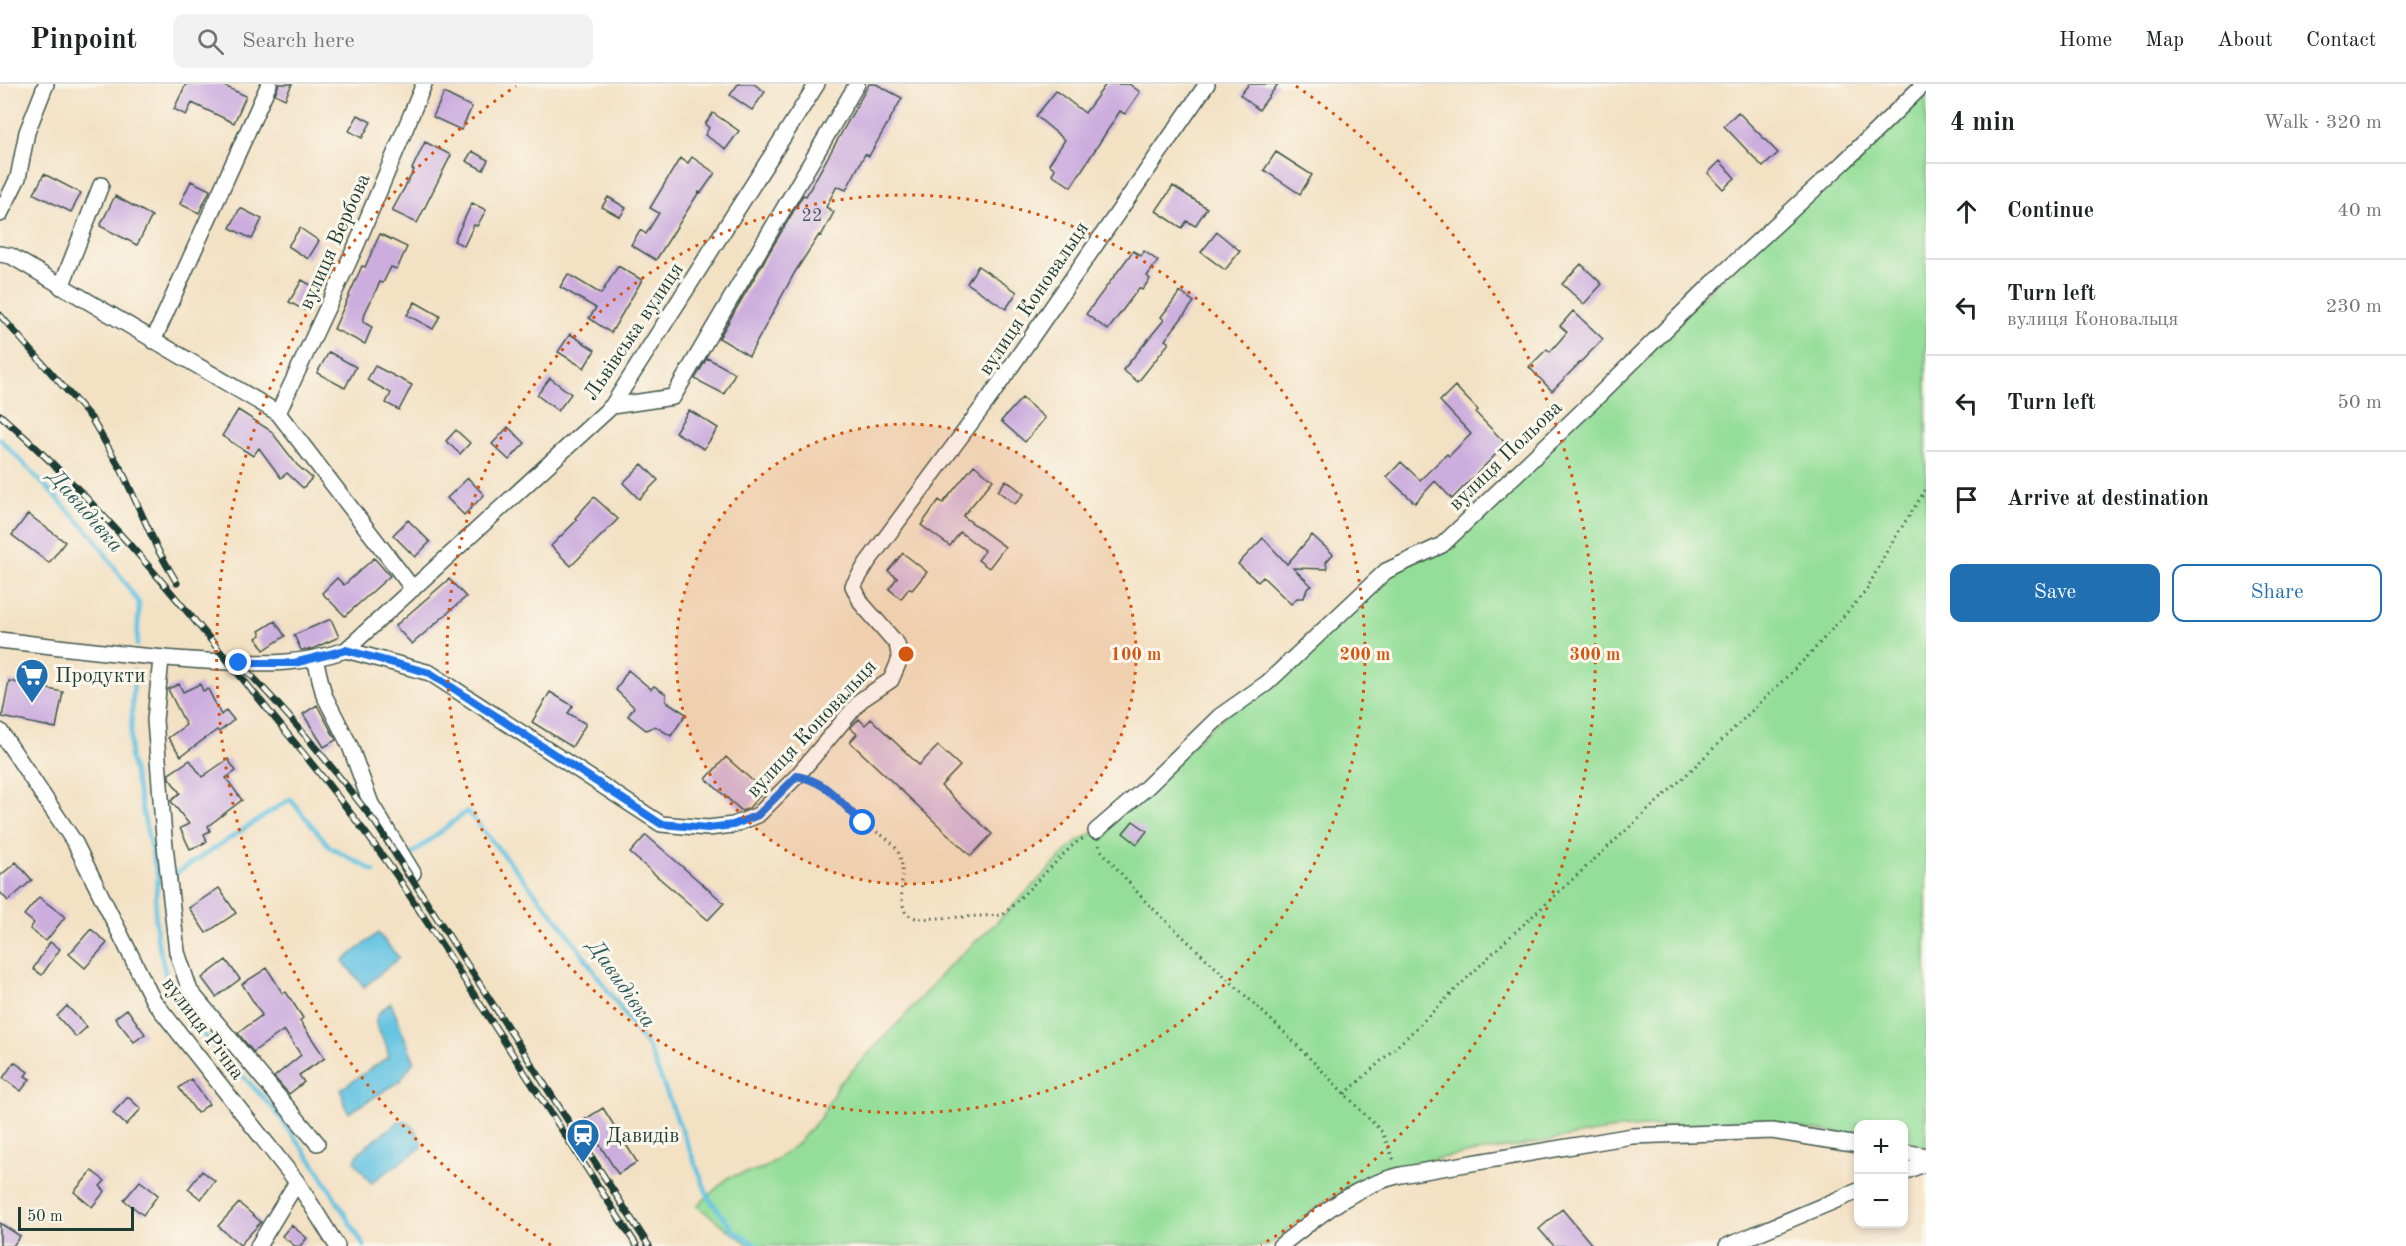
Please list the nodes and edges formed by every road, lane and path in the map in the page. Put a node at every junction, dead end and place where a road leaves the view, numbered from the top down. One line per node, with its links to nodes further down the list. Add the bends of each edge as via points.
1 (46, 84): 9 (street, via 27,132 18,178)
2 (269, 84): 12 (street)
3 (424, 84): 14 (street, вулиця Вербова, via 356,246)
4 (817, 84): 13 (street, Львівська вулиця)
5 (857, 84): 13 (street, via 673,397)
6 (1207, 84): 22 (street, вулиця Коновальця, via 990,397 853,586 862,604 897,644 900,659 891,680 861,700)
7 (1924, 84): 23 (street, вулиця Польова, via 1442,545 1386,571 1267,682 1220,716 1147,788)
8 (101, 185): 11 (street)
9 (0, 214)
10 (0, 254): 11 (street, via 11,256)
11 (62, 287): 12 (street)
12 (153, 341): 14 (street)
13 (612, 406): 16 (street, Львівська вулиця)
14 (278, 413): 16 (street)
15 (1926, 489): 25 (path, via 1866,591 1809,655)
16 (413, 589): 18 (street, Львівська вулиця)
17 (0, 640): 19 (street)
18 (346, 650): 20 (street); 22 (street, вулиця Коновальця, via 430,673 661,824 708,828 733,825 758,815)
19 (161, 659): 20 (street, via 249,664); 26 (street, via 155,720 164,837 177,952 189,991)
20 (315, 659): 24 (street, via 324,695 350,746 371,804)
21 (0, 731): 33 (street, вулиця Річна, via 75,843 153,1000)
22 (797, 776): 23 (path, via 826,786 843,807 894,844 902,869 900,902 906,914 918,919 1003,915 1074,844)
23 (1096, 831): 25 (path, via 1100,849 1144,900)
24 (413, 873)
25 (1345, 1094): 32 (path, via 1382,1132)
26 (317, 1143)
27 (1854, 1144): 32 (street, via 1772,1131 1632,1136)
28 (1908, 1153): 29 (street)
29 (1926, 1156)
30 (1926, 1163): 31 (street)
31 (1908, 1170)
32 (1401, 1175): 37 (street, via 1380,1180 1324,1211)
33 (297, 1182): 35 (street); 36 (street, вулиця Річна)
34 (1854, 1193): 38 (street)
35 (258, 1246)
36 (337, 1246)
37 (1281, 1246)
38 (1727, 1246)

